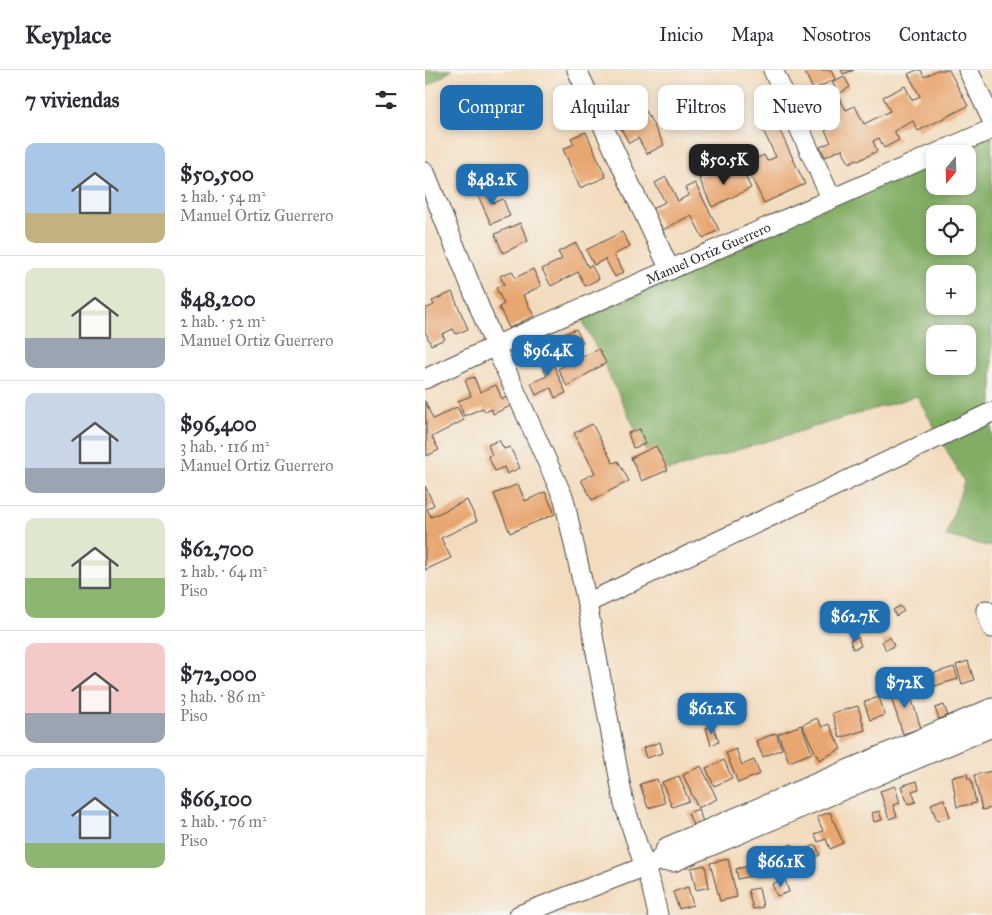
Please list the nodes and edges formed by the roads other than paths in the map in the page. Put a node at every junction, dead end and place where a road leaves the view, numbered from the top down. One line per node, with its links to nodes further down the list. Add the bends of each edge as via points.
1 (577, 70): 8 (street)
2 (773, 70): 7 (street)
3 (968, 70): 4 (street)
4 (992, 120)
5 (992, 128): 7 (street, Manuel Ortiz Guerrero)
6 (425, 172): 9 (street)
7 (831, 198): 8 (street, Manuel Ortiz Guerrero)
8 (670, 270): 9 (street, Manuel Ortiz Guerrero)
9 (495, 346): 10 (street, Manuel Ortiz Guerrero); 12 (street, via 564,500)
10 (425, 379)
11 (992, 412): 12 (street)
12 (587, 604): 17 (street, via 624,804)
13 (986, 610): 14 (street)
14 (992, 628)
15 (992, 708): 17 (street, via 667,847)
16 (992, 728): 17 (street, via 673,862)
17 (652, 864): 18 (street); 19 (street)
18 (519, 915)
19 (658, 915)

